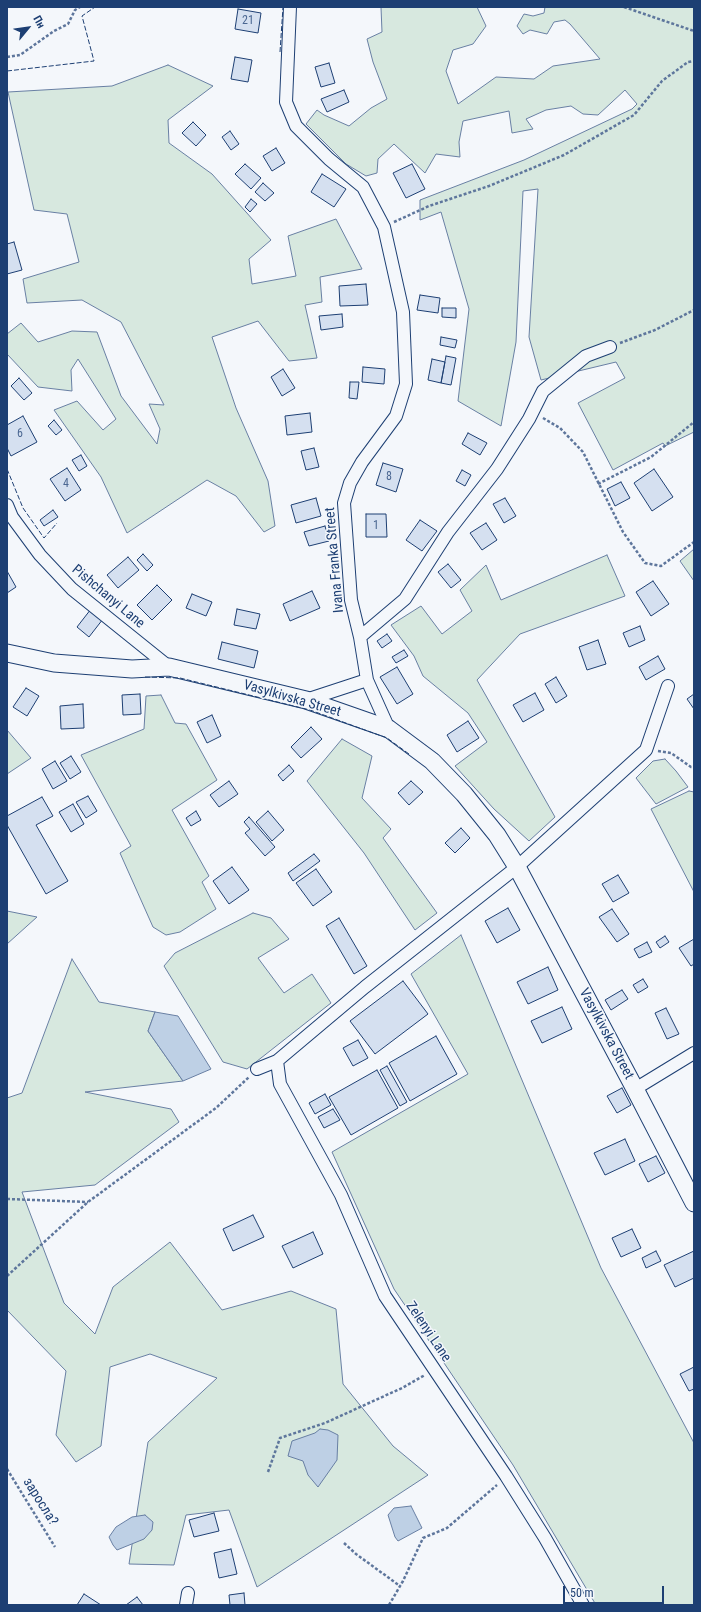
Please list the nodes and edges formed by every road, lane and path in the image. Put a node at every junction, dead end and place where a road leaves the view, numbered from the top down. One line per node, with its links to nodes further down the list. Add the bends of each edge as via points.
1 (80, 7): 5 (path, via 75,10 68,24 20,55)
2 (290, 7): 7 (street, Ivana Franka Street, via 286,102 296,126 329,159 363,187)
3 (624, 7): 4 (path)
4 (694, 31)
5 (7, 58)
6 (694, 61): 7 (path, via 688,62 662,81 634,115 564,155 489,186 429,206)
7 (384, 228): 15 (street, Ivana Franka Street, via 403,312 406,384 396,416 356,472 344,503 351,600)
8 (694, 310): 9 (path, via 655,330)
9 (610, 346): 10 (street, via 586,356 543,391)
10 (529, 419): 12 (path, via 542,418 560,428 583,452); 15 (street, via 497,470 448,532 406,599)
11 (694, 422): 12 (path, via 651,457)
12 (598, 484): 14 (path, via 623,532 645,563 661,566)
13 (7, 505): 17 (street, Pishchanyi Lane, via 12,517 40,555 72,589)
14 (694, 542)
15 (360, 637): 18 (street, Ivana Franka Street)
16 (7, 653): 17 (street, Vasylkivska Street, via 54,663 132,669)
17 (169, 667): 20 (street, Vasylkivska Street)
18 (367, 680): 20 (street); 21 (street, Ivana Franka Street)
19 (668, 686): 22 (street)
20 (306, 700): 21 (street, Vasylkivska Street)
21 (389, 729): 24 (street, Vasylkivska Street, via 432,761 464,794 497,835)
22 (646, 750): 23 (path, via 671,753); 24 (street)
23 (694, 767)
24 (516, 867): 26 (street); 28 (street, Vasylkivska Street)
25 (694, 1053): 28 (street)
26 (277, 1061): 27 (street); 33 (street, Zelenyi Lane, via 280,1084 341,1196 385,1296)
27 (257, 1069): 30 (path, via 216,1108)
28 (636, 1089): 31 (street, Vasylkivska Street)
29 (7, 1199): 30 (path)
30 (88, 1202): 32 (path)
31 (694, 1203)
32 (7, 1276)
33 (434, 1370): 35 (path, via 402,1388 325,1423 280,1438); 36 (street, Zelenyi Lane)
34 (7, 1469): 38 (path, заросла?)
35 (268, 1472)
36 (506, 1476): 39 (path, via 447,1528 423,1538); 43 (street, Zelenyi Lane)
37 (344, 1543): 39 (path)
38 (55, 1547)
39 (400, 1586): 42 (path)
40 (188, 1593): 41 (street)
41 (186, 1605)
42 (389, 1605)
43 (583, 1605)

